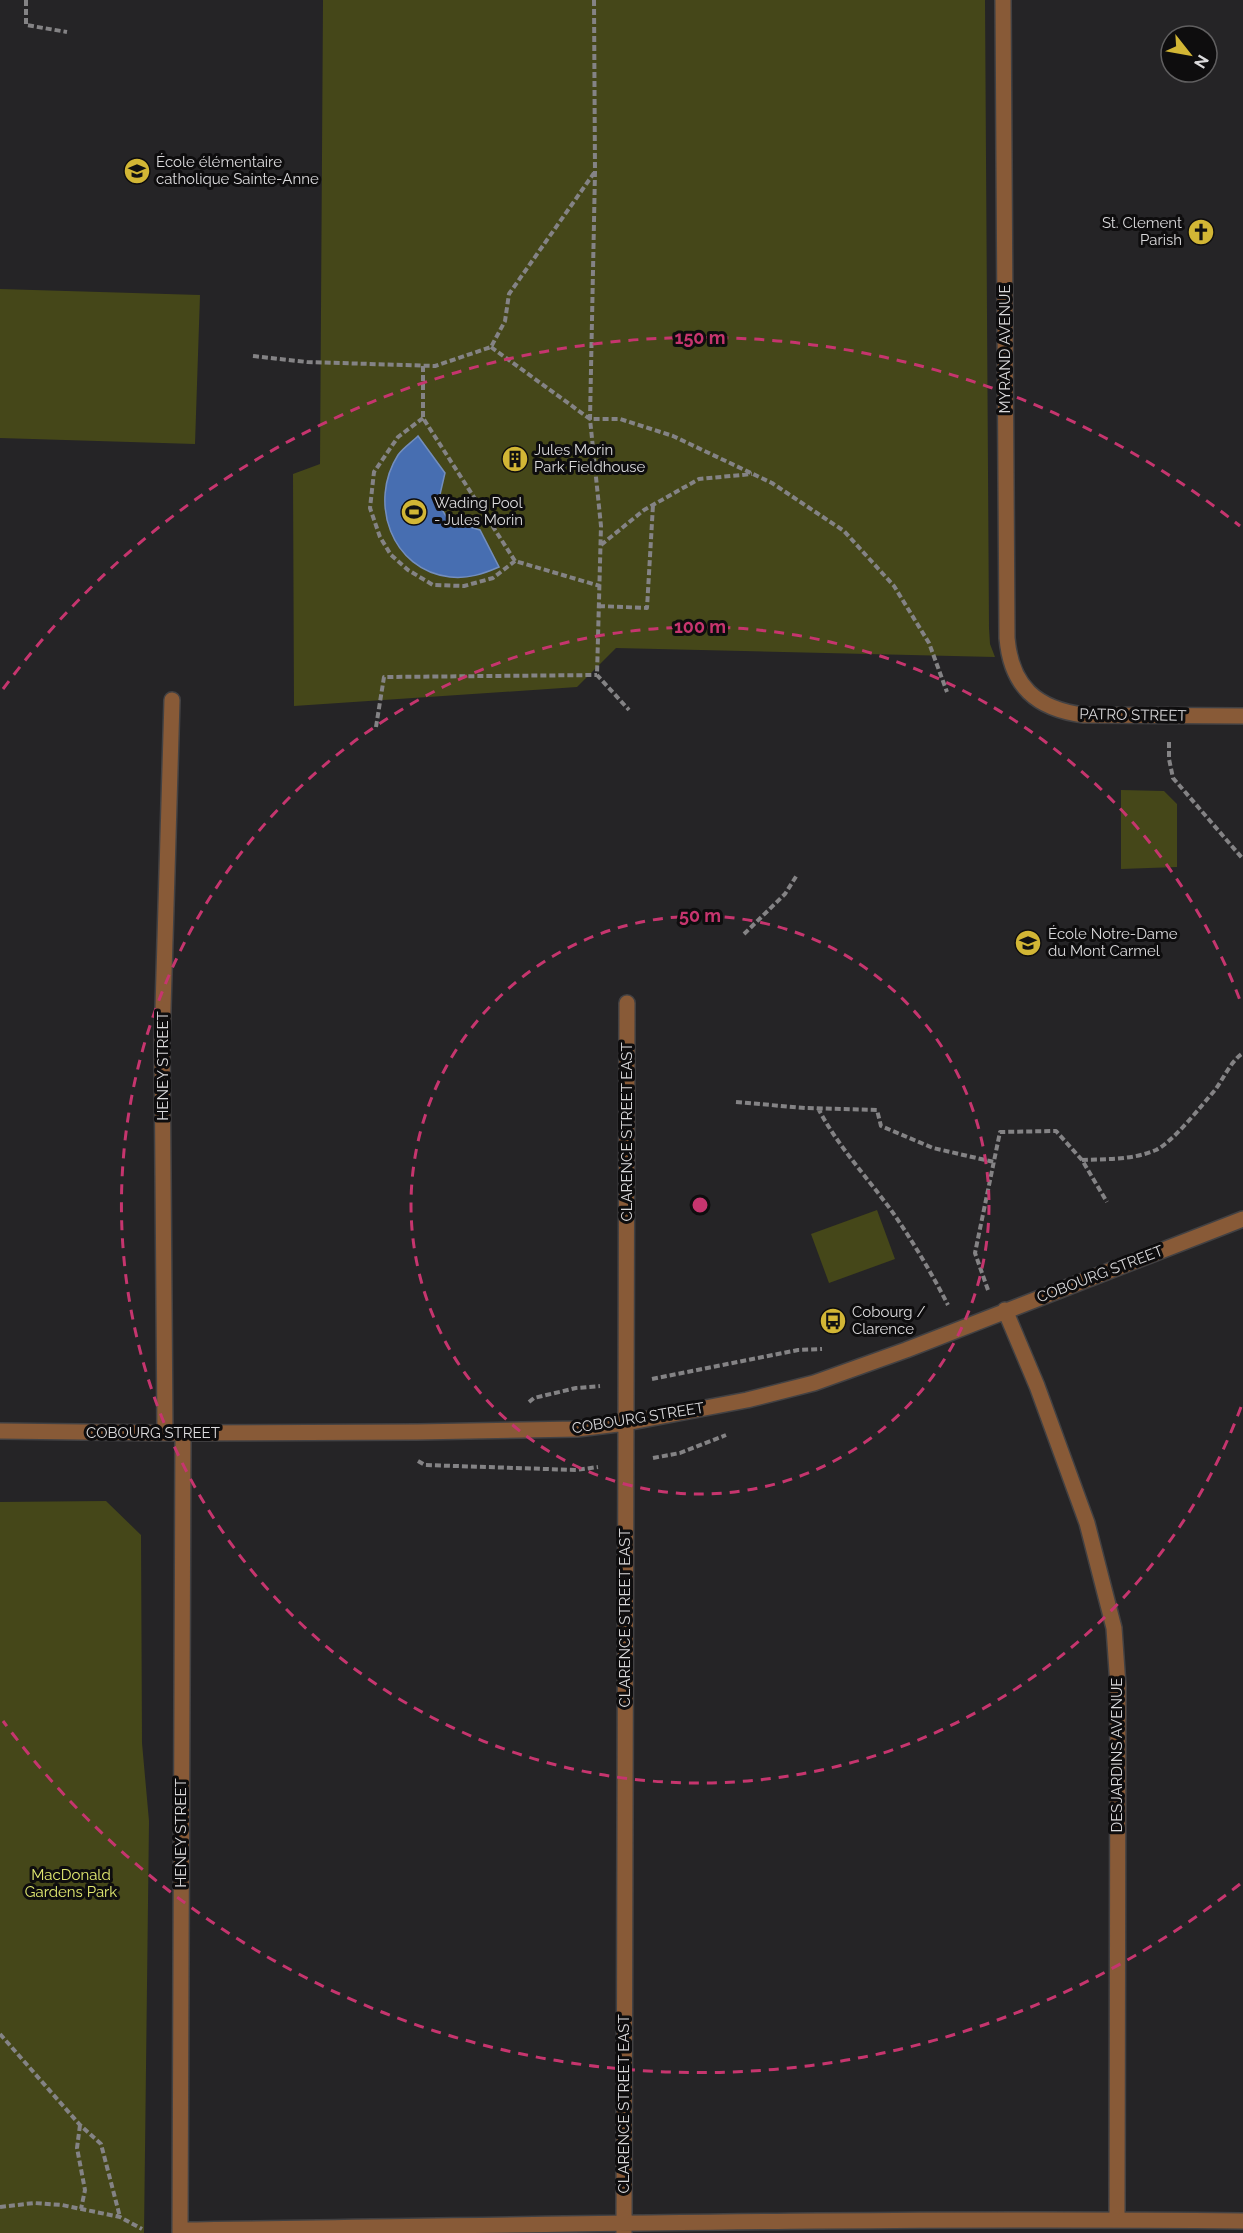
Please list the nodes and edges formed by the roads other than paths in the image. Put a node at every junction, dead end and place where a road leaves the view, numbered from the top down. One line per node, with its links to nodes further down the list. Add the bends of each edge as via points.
1 (1003, 0): 2 (street, MYRAND AVENUE, via 1007,638 1013,669)
2 (1029, 693): 4 (street, PATRO STREET, via 1040,702 1084,715)
3 (172, 700): 10 (street, HENEY STREET, via 162,1043)
4 (1243, 716)
5 (627, 1003): 8 (street, CLARENCE STREET EAST)
6 (1243, 1219): 7 (street, COBOURG STREET)
7 (1001, 1312): 8 (street, COBOURG STREET, via 782,1392); 12 (street, DESJARDINS AVENUE, via 1037,1386 1087,1523 1114,1628 1118,1686)
8 (626, 1423): 11 (street, COBOURG STREET, via 577,1429); 14 (street, CLARENCE STREET EAST)
9 (0, 1431): 10 (street, COBOURG STREET)
10 (165, 1433): 11 (street, COBOURG STREET)
11 (183, 1433): 15 (street, HENEY STREET)
12 (1117, 2219): 13 (street); 14 (street)
13 (1243, 2221)
14 (624, 2228): 15 (street)
15 (180, 2231)

